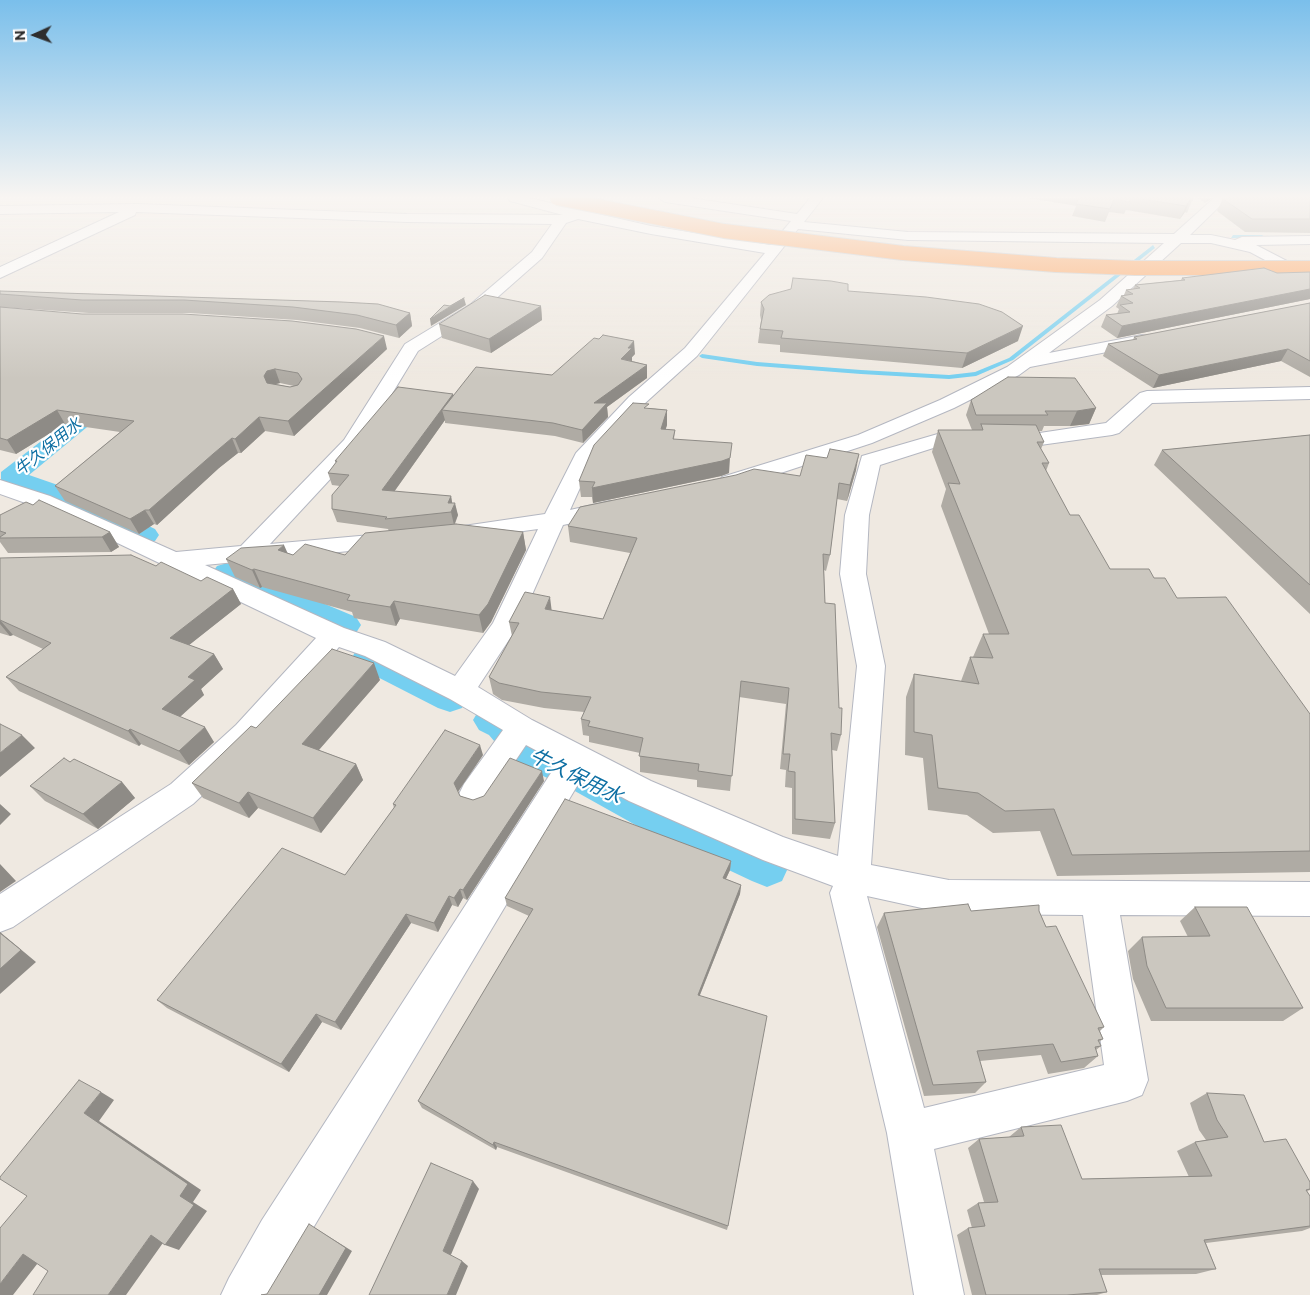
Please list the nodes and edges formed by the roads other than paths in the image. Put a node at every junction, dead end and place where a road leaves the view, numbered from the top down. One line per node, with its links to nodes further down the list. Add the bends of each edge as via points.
1 (31, 258): 8 (street)
2 (533, 258): 21 (street, via 477,307 403,346 352,444)
3 (767, 258): 18 (street, via 691,352 636,401 583,457)
4 (972, 258): 7 (highway, bridge, via 1135,268)
5 (1154, 258): 11 (street, via 1106,303)
6 (1272, 258): 9 (street)
7 (1310, 268)
8 (0, 273)
9 (1310, 279)
10 (1160, 336): 11 (street)
11 (1021, 364): 14 (street, via 947,404 865,439)
12 (1310, 393): 29 (street, via 1148,397 1112,429 1033,440 948,437 870,461 857,515 853,574 871,666)
13 (0, 487): 15 (street)
14 (707, 488)
15 (42, 501): 17 (street); 22 (street, via 86,512 120,526)
16 (631, 504): 18 (street)
17 (17, 516)
18 (554, 520): 19 (street); 25 (street, via 505,626)
19 (438, 536)
20 (410, 539): 21 (street)
21 (247, 554): 22 (street)
22 (169, 560): 23 (street); 24 (street)
23 (129, 561)
24 (334, 635): 25 (street, via 375,649); 32 (street, via 247,734 182,794)
25 (460, 691): 26 (street, via 516,722)
26 (516, 736): 27 (street); 28 (street)
27 (571, 768): 29 (street, via 640,791 775,849); 34 (street, via 278,1237)
28 (475, 794)
29 (853, 877): 30 (street, via 949,897); 33 (street, via 848,892)
30 (1099, 898): 31 (street); 33 (street, via 1127,1080)
31 (1310, 899)
32 (0, 915)
33 (909, 1134): 35 (street)
34 (246, 1295)
35 (939, 1295)

